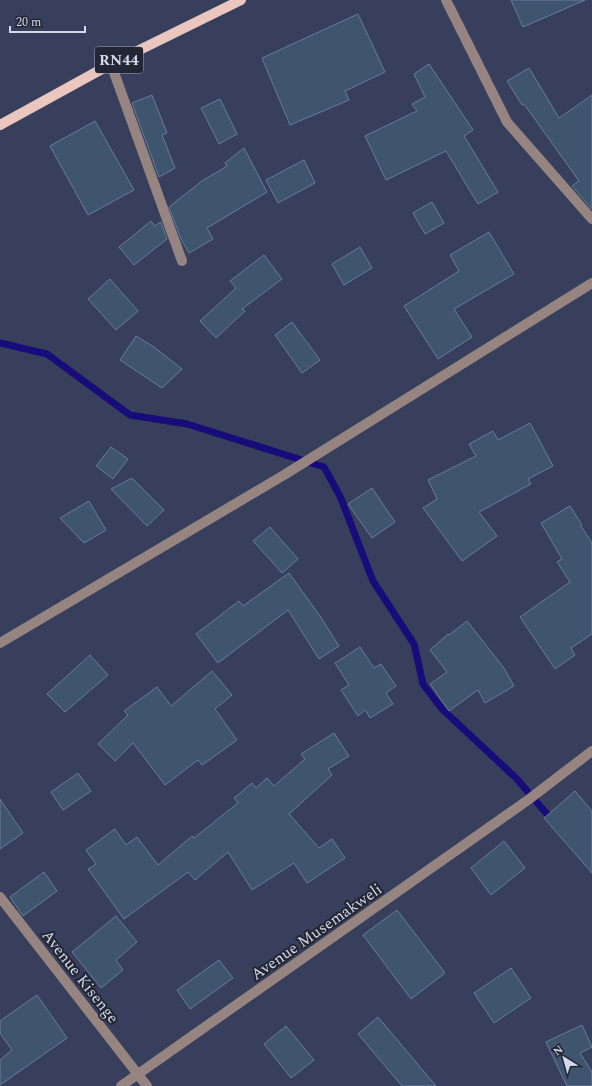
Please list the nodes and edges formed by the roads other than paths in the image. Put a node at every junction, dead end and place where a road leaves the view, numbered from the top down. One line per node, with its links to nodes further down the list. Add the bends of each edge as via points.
1 (241, 0): 3 (main road, RN44)
2 (446, 0): 5 (street, via 507,122)
3 (111, 64): 4 (main road, RN44); 6 (street)
4 (0, 125)
5 (592, 219)
6 (182, 261)
7 (592, 283): 8 (street, via 317,454)
8 (0, 643)
9 (592, 751): 11 (street, Avenue Musemakweli, via 528,800)
10 (0, 897): 11 (street, Avenue Kisenge)
11 (138, 1073): 12 (street, Avenue Musemakweli); 13 (street, Avenue Kisenge)
12 (121, 1086)
13 (147, 1086)

